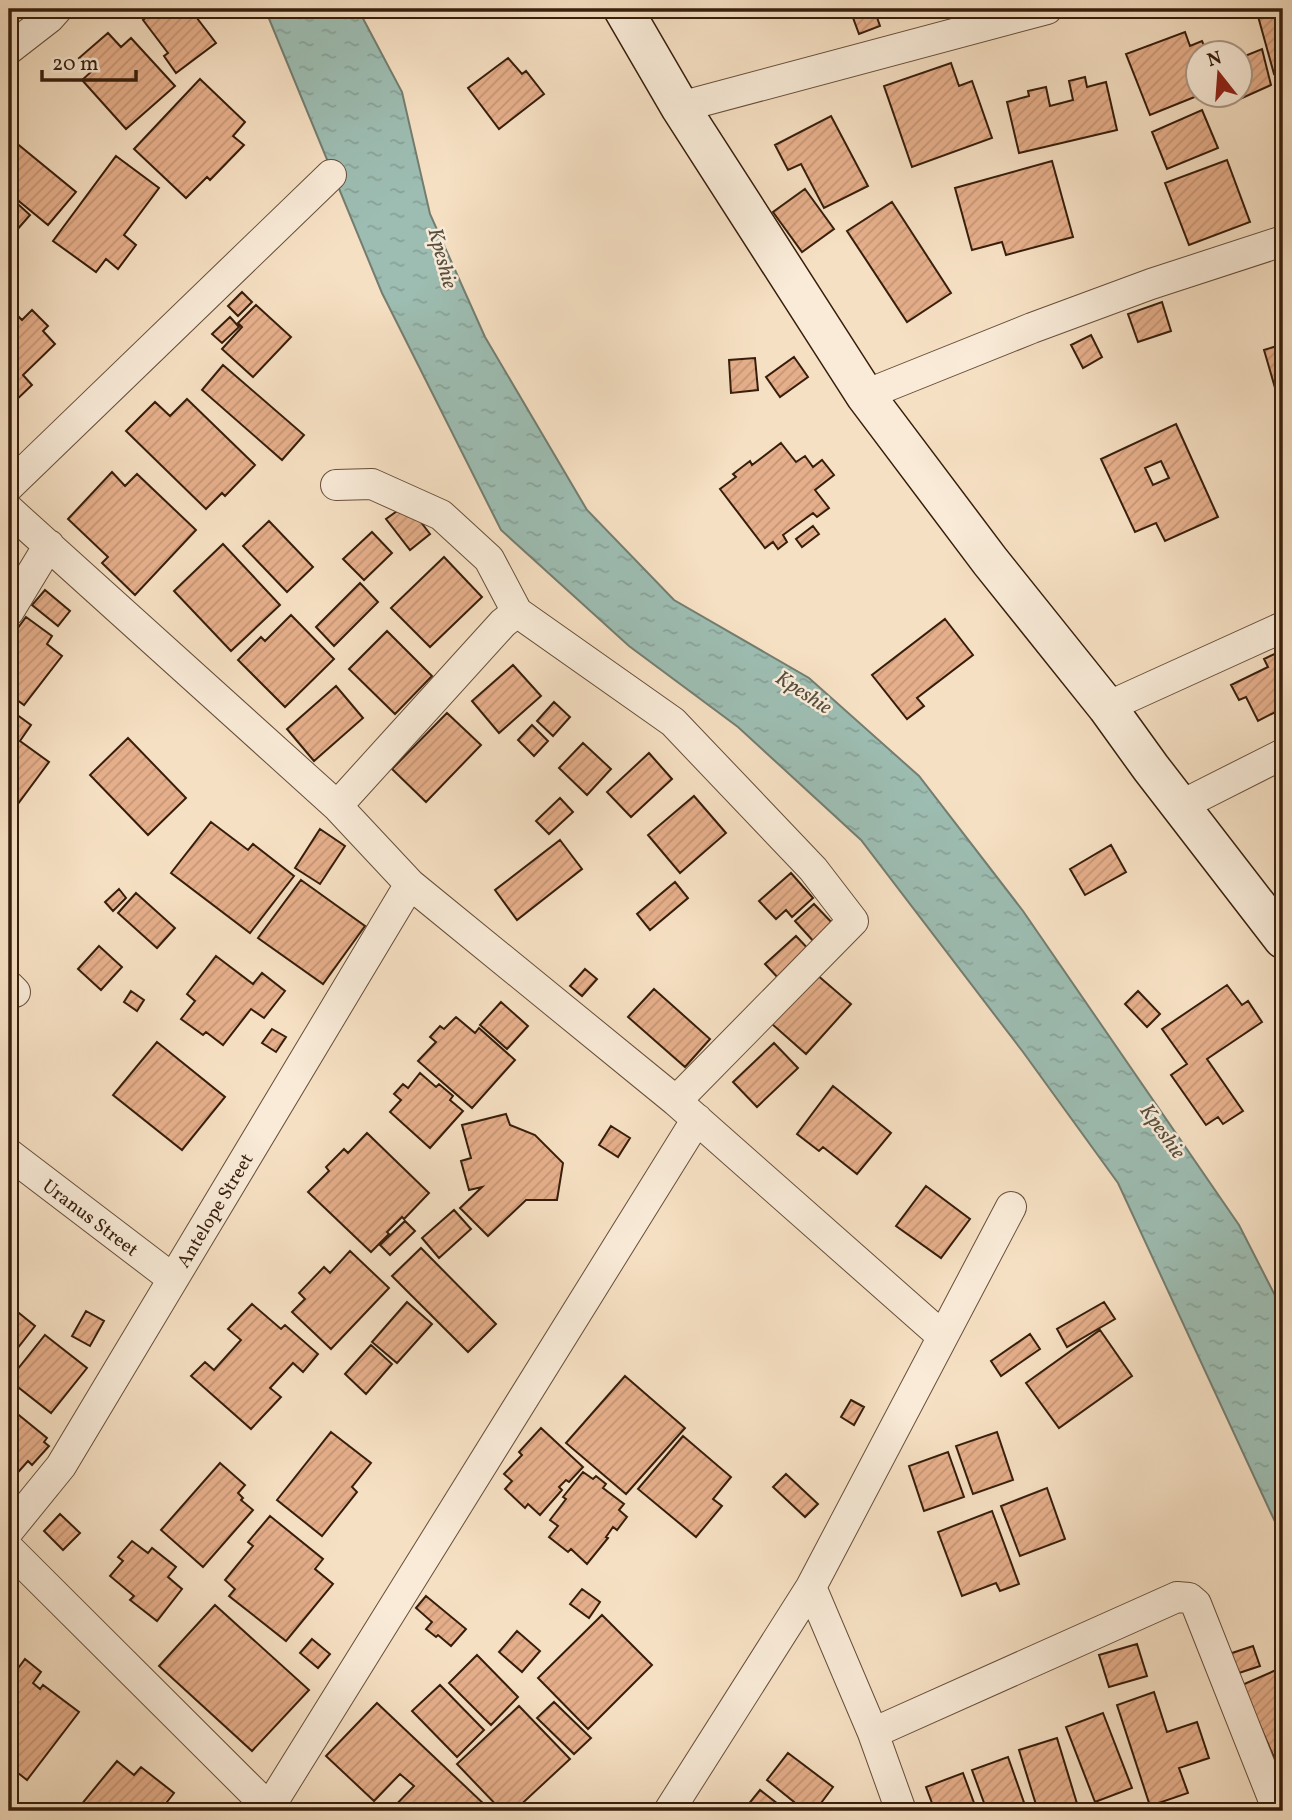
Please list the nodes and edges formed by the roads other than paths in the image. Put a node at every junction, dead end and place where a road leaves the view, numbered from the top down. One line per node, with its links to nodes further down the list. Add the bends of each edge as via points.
1 (57, 9): 4 (street)
2 (623, 9): 5 (street)
3 (1047, 9): 5 (street)
4 (9, 49)
5 (680, 107): 8 (street)
6 (331, 175): 10 (street)
7 (1283, 241): 8 (street, via 1044,323)
8 (865, 395): 16 (street)
9 (336, 485): 14 (street, via 372,484 441,515 489,559)
10 (9, 486)
11 (9, 510): 12 (street)
12 (49, 545): 13 (street); 18 (street)
13 (9, 611)
14 (517, 612): 18 (street); 22 (street, via 673,722 804,859 853,920)
15 (1283, 627): 16 (street)
16 (1108, 707): 19 (street)
17 (1283, 754): 19 (street)
18 (337, 806): 20 (street)
19 (1180, 806): 21 (street)
20 (410, 884): 22 (street); 25 (street, Antelope Street)
21 (1283, 939)
22 (686, 1110): 26 (street); 31 (street)
23 (9, 1154): 25 (street, Uranus Street)
24 (1011, 1207): 26 (street)
25 (173, 1279): 27 (street, Antelope Street, via 61,1466)
26 (942, 1336): 29 (street)
27 (9, 1530)
28 (9, 1549): 31 (street)
29 (811, 1587): 30 (street); 32 (street)
30 (873, 1733): 33 (street); 34 (street, via 1178,1597 1189,1598 1196,1604)
31 (269, 1810)
32 (669, 1811)
33 (901, 1811)
34 (1279, 1811)

